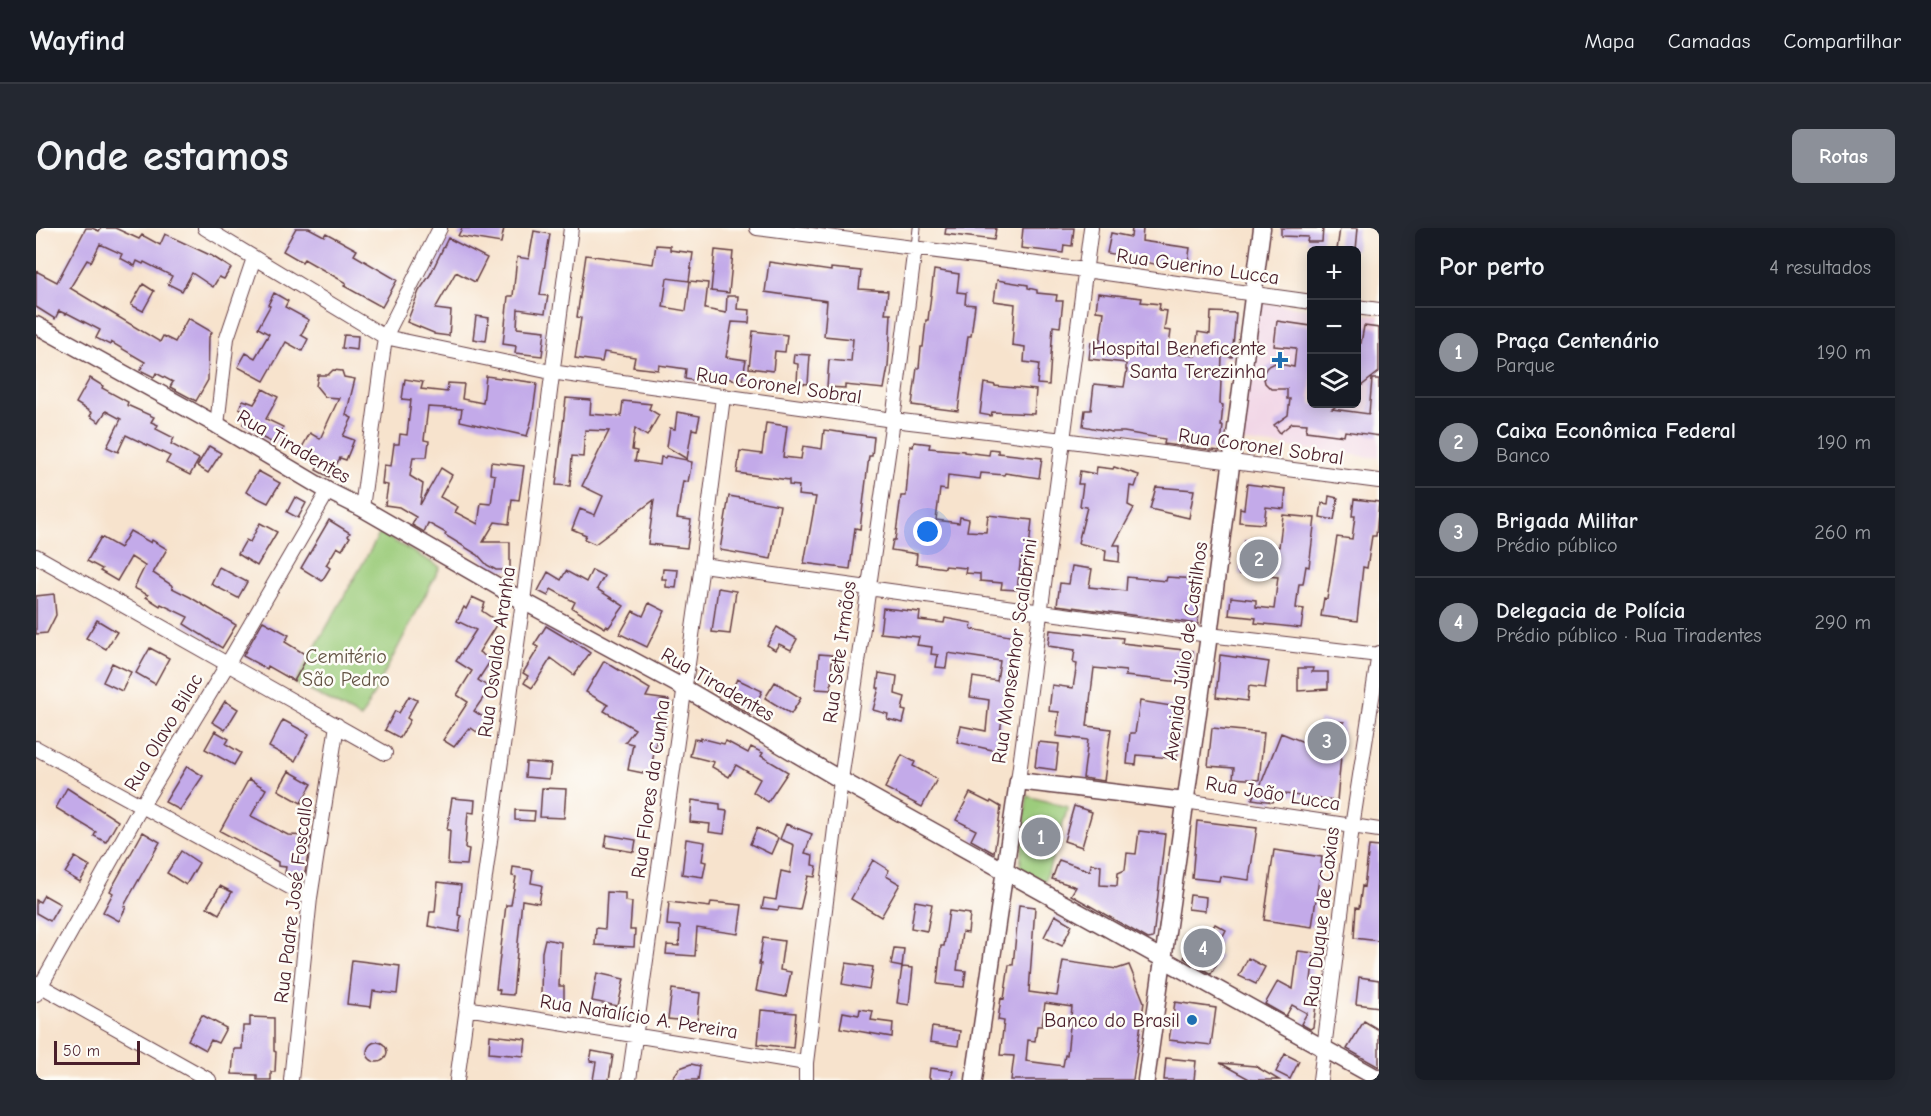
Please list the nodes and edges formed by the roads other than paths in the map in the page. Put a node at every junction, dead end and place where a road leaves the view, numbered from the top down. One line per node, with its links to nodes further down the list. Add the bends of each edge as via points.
1 (440, 228): 16 (street)
2 (571, 228): 17 (street, Rua Osvaldo Aranha)
3 (757, 228): 8 (street, Rua Guerino Lucca)
4 (917, 228): 8 (lane)
5 (1091, 228): 10 (street, Rua Monsenhor Scalabrini)
6 (1262, 228): 11 (street, Avenida Júlio de Castilhos)
7 (209, 229): 9 (street, Rua Coronel Sobral)
8 (915, 247): 10 (street, Rua Guerino Lucca); 19 (street, Rua Sete Irmãos)
9 (254, 258): 16 (street, Rua Coronel Sobral); 20 (street, via 227,338)
10 (1085, 270): 11 (street, Rua Guerino Lucca); 21 (street, Rua Monsenhor Scalabrini)
11 (1253, 294): 12 (street, Rua Guerino Lucca); 22 (street, Avenida Júlio de Castilhos)
12 (1307, 301)
13 (1361, 308): 14 (street)
14 (1379, 310)
15 (36, 325): 20 (street, Rua Tiradentes)
16 (385, 336): 17 (street, Rua Coronel Sobral); 25 (street)
17 (551, 372): 18 (street, Rua Coronel Sobral); 29 (street, Rua Osvaldo Aranha)
18 (723, 397): 19 (street, Rua Coronel Sobral); 27 (street, Rua Flores da Cunha)
19 (893, 420): 21 (street, Rua Coronel Sobral); 28 (street, Rua Sete Irmãos)
20 (217, 425): 24 (street, Rua Tiradentes)
21 (1063, 440): 22 (street, Rua Coronel Sobral); 30 (street, Rua Monsenhor Scalabrini)
22 (1232, 461): 23 (street, Rua Coronel Sobral); 31 (street, Avenida Júlio de Castilhos)
23 (1379, 481)
24 (328, 491): 25 (street, Rua Tiradentes); 33 (street, Rua Olavo Bilac)
25 (362, 508): 29 (street, Rua Tiradentes)
26 (36, 556): 33 (street)
27 (702, 565): 28 (street); 34 (street, Rua Flores da Cunha)
28 (868, 587): 30 (street); 38 (street, Rua Sete Irmãos)
29 (523, 601): 34 (street, Rua Tiradentes); 48 (street, Rua Osvaldo Aranha)
30 (1040, 610): 31 (street); 39 (street, Rua Monsenhor Scalabrini)
31 (1209, 635): 32 (street); 40 (street, Avenida Júlio de Castilhos)
32 (1379, 654): 42 (street, Rua Duque de Caxias)
33 (227, 665): 35 (street); 41 (street, Rua Olavo Bilac)
34 (684, 688): 38 (street, Rua Tiradentes); 49 (street, Rua Flores da Cunha)
35 (337, 725): 37 (street); 45 (street, Rua Padre José Foscallo)
36 (36, 748): 41 (street)
37 (385, 753)
38 (841, 780): 44 (street, Rua Tiradentes); 51 (street, Rua Sete Irmãos)
39 (1018, 781): 40 (street, Rua João Lucca); 44 (street, Rua Monsenhor Scalabrini)
40 (1185, 801): 42 (street, Rua João Lucca); 46 (street, Avenida Júlio de Castilhos)
41 (141, 807): 45 (street); 47 (street, Rua Olavo Bilac)
42 (1352, 827): 43 (street, Rua João Lucca); 50 (street, Rua Duque de Caxias)
43 (1379, 830)
44 (1005, 871): 46 (street, Rua Tiradentes); 58 (street, Rua Monsenhor Scalabrini)
45 (310, 898): 53 (street, Rua Padre José Foscallo)
46 (1164, 959): 50 (street, Rua Tiradentes); 59 (street, Avenida Júlio de Castilhos)
47 (38, 988): 52 (street)
48 (466, 1008): 49 (street, Rua Natalício A. Pereira); 54 (street, Rua Osvaldo Aranha)
49 (635, 1035): 51 (street, Rua Natalício A. Pereira); 55 (street, Rua Flores da Cunha)
50 (1324, 1049): 60 (street, Rua Duque de Caxias); 61 (street, Rua Tiradentes)
51 (806, 1063): 56 (street); 57 (street)
52 (209, 1080)
53 (291, 1080)
54 (457, 1080)
55 (629, 1080)
56 (797, 1080)
57 (806, 1080)
58 (974, 1080)
59 (1146, 1080)
60 (1320, 1080)
61 (1379, 1080)

